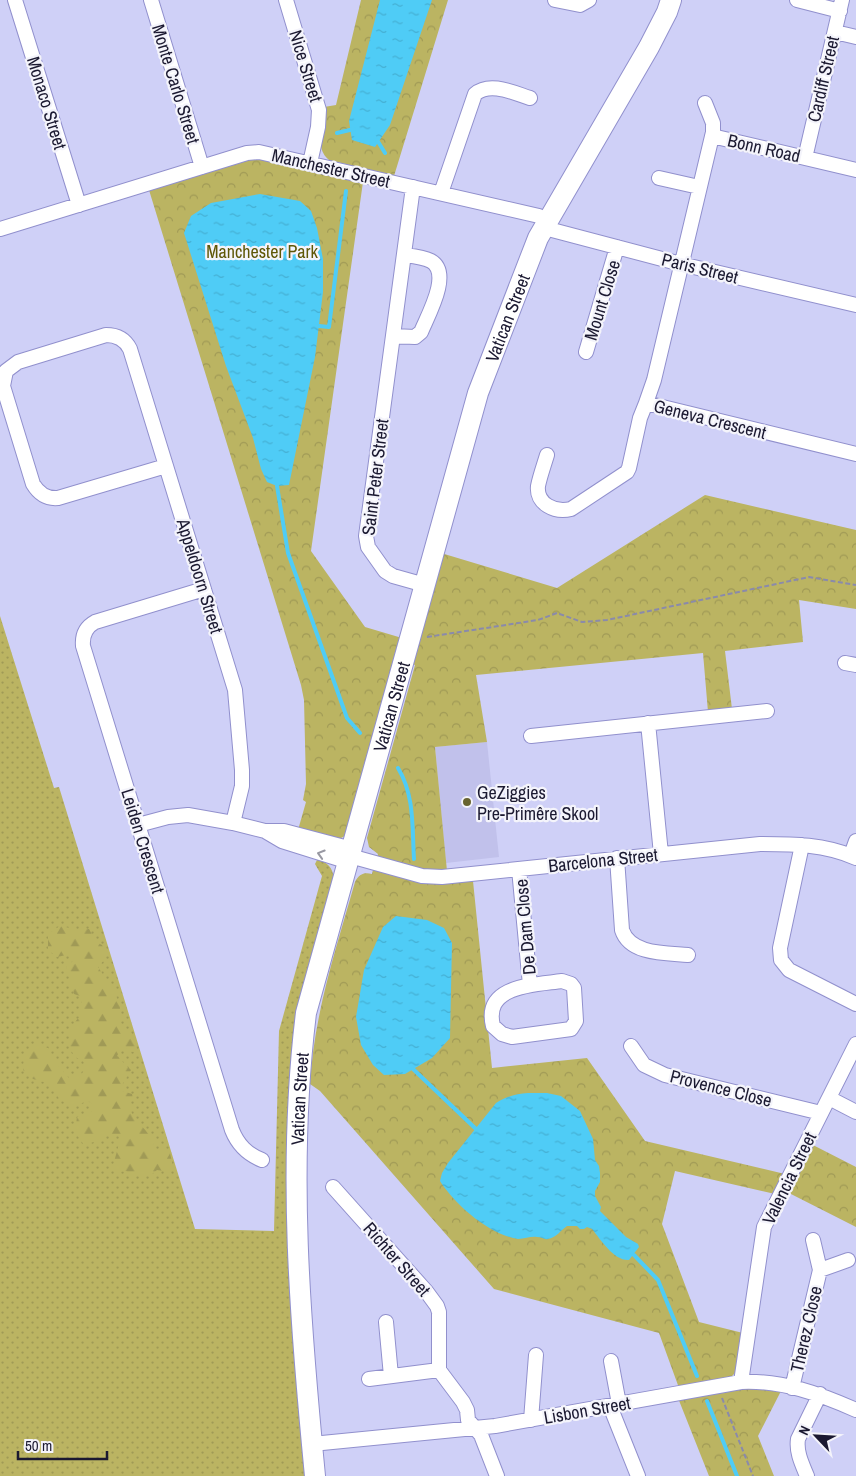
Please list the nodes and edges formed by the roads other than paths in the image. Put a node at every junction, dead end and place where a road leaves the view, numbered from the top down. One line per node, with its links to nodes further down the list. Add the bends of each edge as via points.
1 (15, 0): 22 (street, Monaco Street)
2 (150, 0): 16 (street, Monte Carlo Street)
3 (286, 0): 15 (street, Nice Street, via 319,110)
4 (555, 0): 5 (street, via 576,5)
5 (589, 0)
6 (797, 0): 8 (street)
7 (671, 4): 23 (street, Vatican Street)
8 (841, 5): 9 (street, Cardiff Street)
9 (834, 32): 10 (street); 14 (street, Cardiff Street)
10 (856, 37)
11 (530, 98): 21 (street, via 489,88 475,94)
12 (705, 103): 13 (street, via 713,123)
13 (712, 136): 14 (street, Bonn Road); 20 (street, Bonn Road)
14 (805, 158): 17 (street, Bonn Road)
15 (310, 163): 16 (street, Manchester Street, via 259,152); 19 (street, Manchester Street)
16 (202, 167): 22 (street, Manchester Street)
17 (856, 170)
18 (659, 178): 20 (street)
19 (414, 187): 21 (street, Manchester Street); 26 (street, Saint Peter Street)
20 (699, 187): 27 (street, Bonn Road)
21 (441, 194): 23 (street, Manchester Street, via 539,216)
22 (79, 205): 24 (street, Manchester Street)
23 (546, 224): 25 (street, Paris Street, via 552,230); 35 (street, Vatican Street, via 478,393)
24 (0, 230)
25 (617, 247): 27 (street, Paris Street); 30 (street, Mount Close)
26 (404, 255): 29 (street, Saint Peter Street); 29 (street, via 433,262 441,279 421,332 415,336)
27 (681, 264): 28 (street, Paris Street); 31 (street, Geneva Crescent)
28 (856, 305)
29 (393, 336): 35 (street, Saint Peter Street, via 366,540 388,573)
30 (586, 352)
31 (646, 403): 32 (street, Geneva Crescent); 33 (street, via 627,472 571,509 552,509 540,496 538,485)
32 (856, 454)
33 (547, 455)
34 (166, 466): 34 (street, Appeldoorn Street, via 58,498 46,497 33,484 3,386 6,371 18,362 98,337 120,337 130,349); 36 (street, Appeldoorn Street)
35 (425, 585): 45 (street, Vatican Street)
36 (204, 589): 40 (street, Appeldoorn Street, via 235,690 239,715 242,786); 41 (street, Leiden Crescent, via 96,622 84,635 83,646)
37 (766, 711): 38 (street)
38 (648, 723): 39 (street); 44 (street)
39 (531, 736)
40 (233, 823): 41 (street, Barcelona Street, via 188,814); 45 (street, Barcelona Street, via 265,831 282,841)
41 (138, 825): 57 (street, Leiden Crescent, via 232,1130 242,1147)
42 (856, 841): 46 (street)
43 (802, 845): 44 (street, Barcelona Street, via 760,844); 46 (street, Barcelona Street, via 828,848); 51 (street, via 780,948 781,960 789,970)
44 (661, 854): 47 (street, Barcelona Street)
45 (351, 856): 48 (street, Barcelona Street, via 429,877); 75 (street, Vatican Street, via 306,1014 301,1057 296,1223)
46 (853, 856)
47 (617, 858): 48 (street, Barcelona Street); 49 (street, via 624,937 639,948)
48 (520, 869): 50 (street, De Dam Close)
49 (688, 955)
50 (530, 985): 50 (street, De Dam Close, via 508,992 493,1004 491,1020 497,1031 512,1037 571,1028 576,1021 576,999 571,984 562,981)
51 (856, 1004)
52 (856, 1044): 54 (street, Valencia Street)
53 (632, 1046): 56 (street, Provence Close, via 644,1065 665,1075)
54 (828, 1098): 55 (street); 56 (street, Valencia Street)
55 (856, 1112)
56 (821, 1113): 68 (street, Valencia Street, via 764,1227)
57 (262, 1160)
58 (333, 1187): 65 (street, Richter Street, via 437,1306 440,1318)
59 (813, 1240): 61 (street, Therez Close)
60 (848, 1260): 61 (street, Therez Close)
61 (820, 1270): 69 (street, Therez Close)
62 (386, 1322): 66 (street)
63 (536, 1355): 73 (street)
64 (611, 1361): 71 (street)
65 (439, 1370): 66 (street); 74 (street, via 463,1402 468,1420)
66 (391, 1376): 67 (street)
67 (368, 1379)
68 (741, 1382): 69 (street, Lisbon Street, via 764,1381); 71 (street, Lisbon Street)
69 (792, 1388): 70 (street, Lisbon Street)
70 (820, 1394): 72 (street, Lisbon Street); 79 (street, via 798,1439 797,1447)
71 (614, 1405): 73 (street, Lisbon Street); 78 (street)
72 (856, 1410)
73 (531, 1420): 74 (street, Lisbon Street)
74 (475, 1428): 75 (street, Lisbon Street); 77 (street, via 481,1435)
75 (312, 1444): 76 (street, Vatican Street)
76 (315, 1476)
77 (497, 1476)
78 (638, 1476)
79 (807, 1476)

